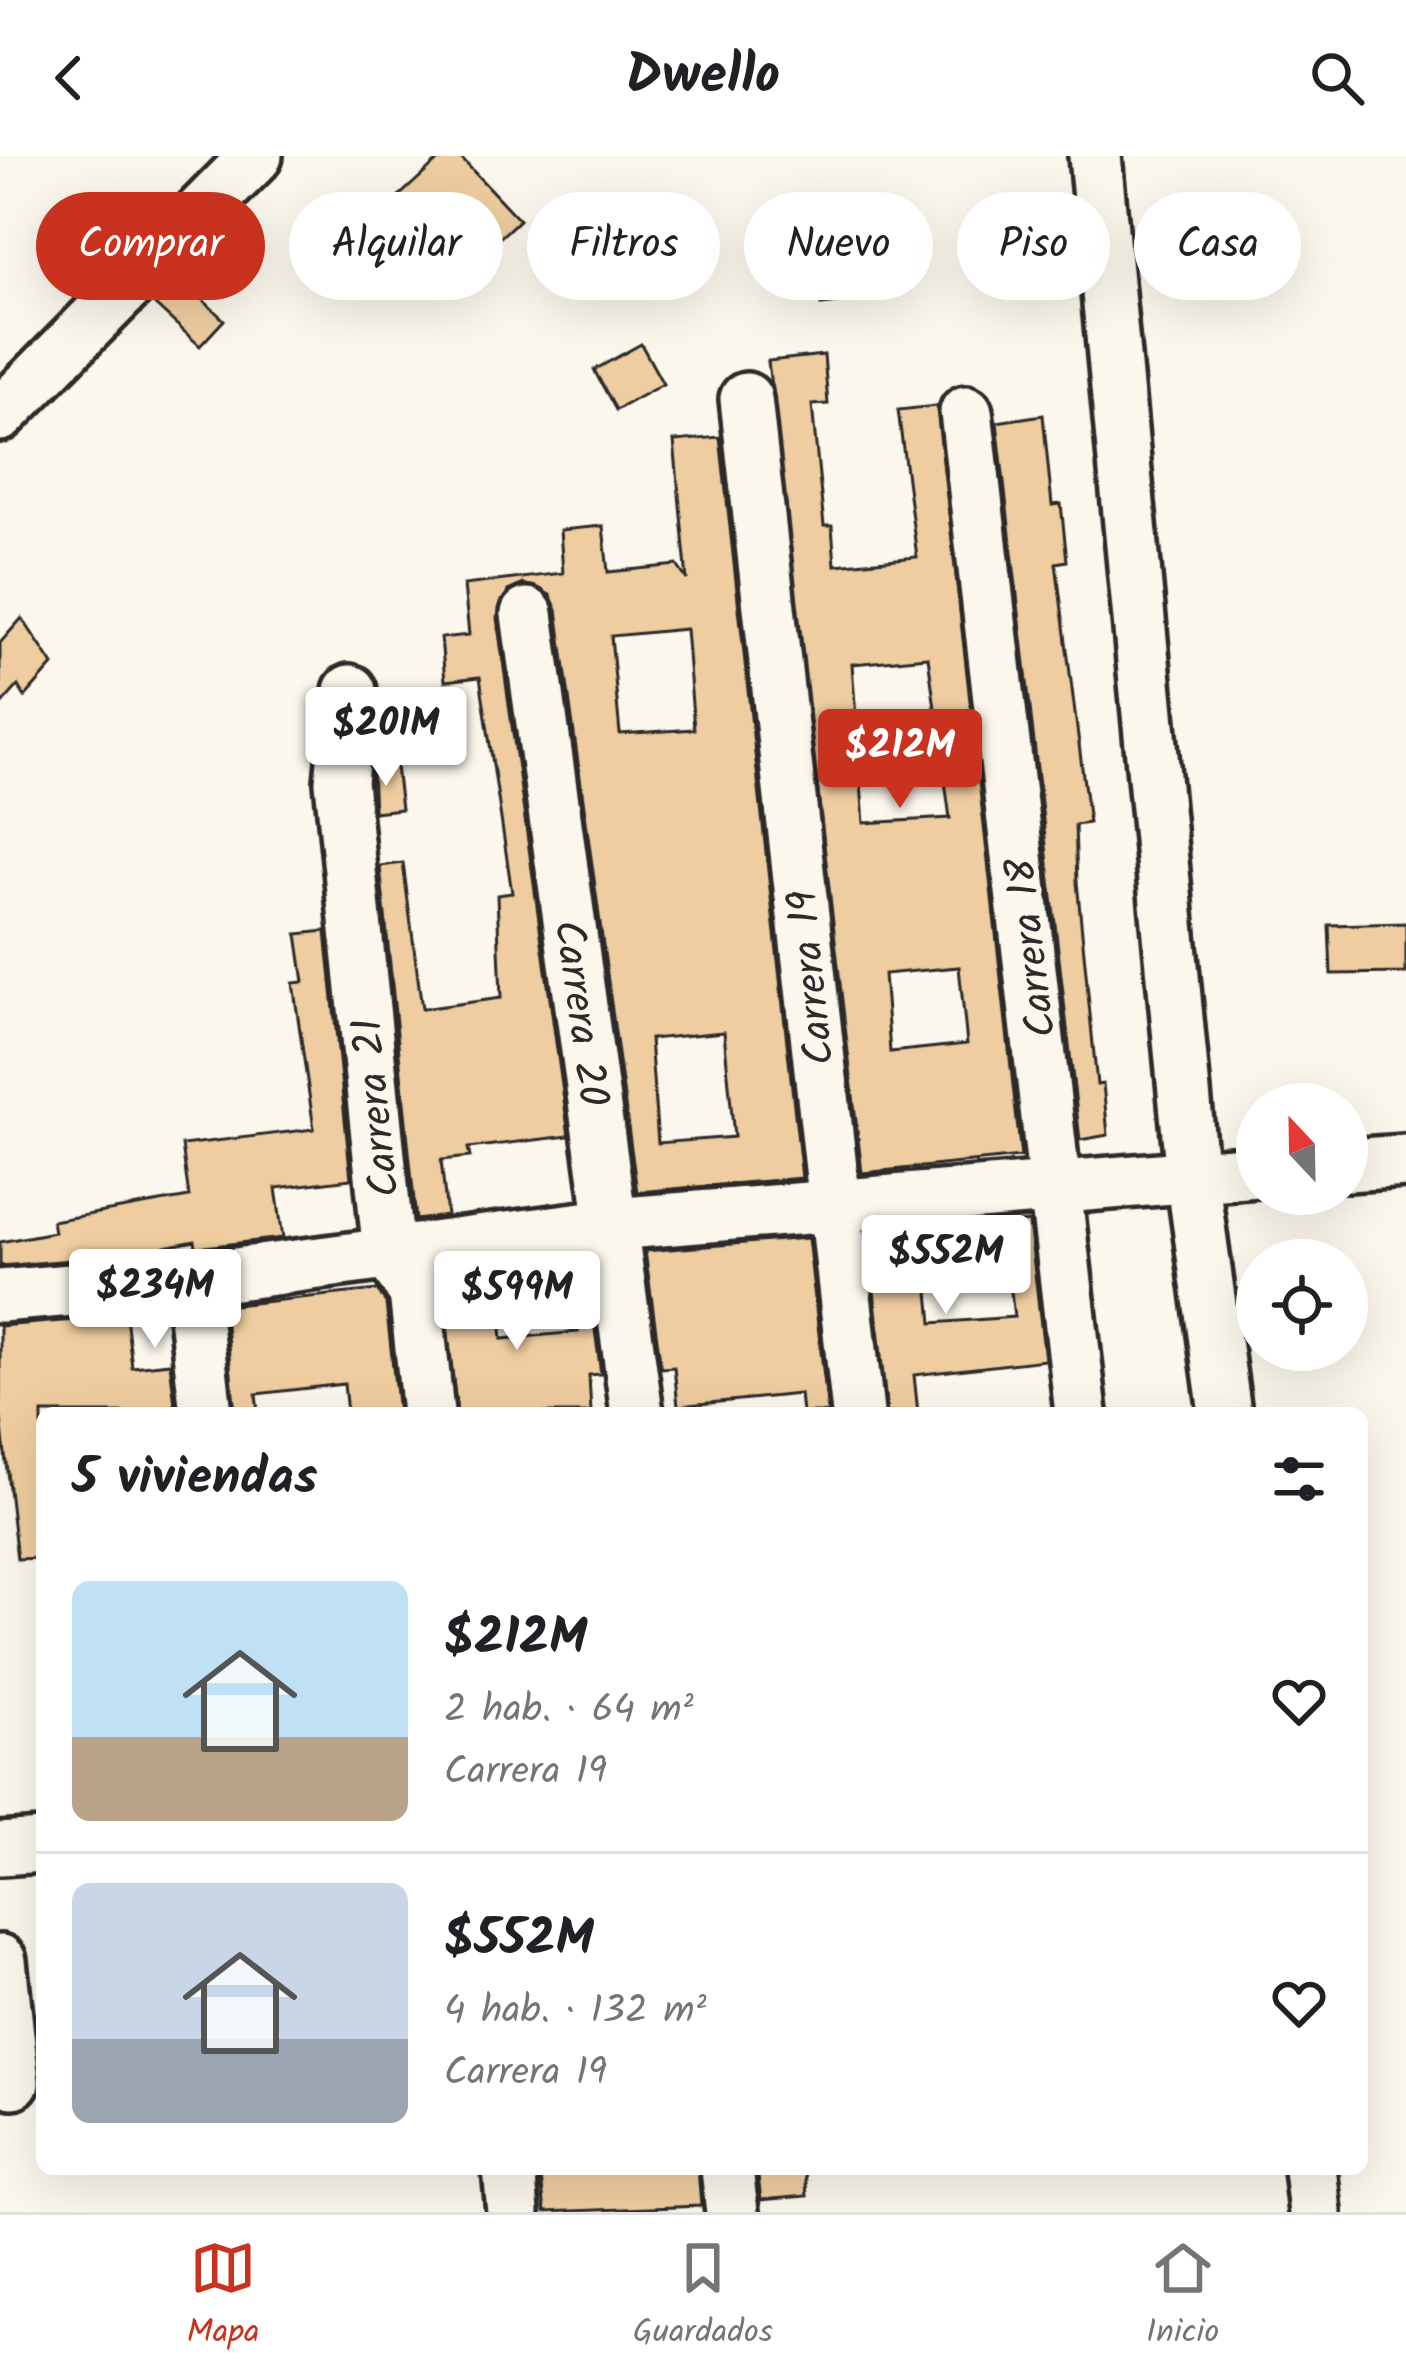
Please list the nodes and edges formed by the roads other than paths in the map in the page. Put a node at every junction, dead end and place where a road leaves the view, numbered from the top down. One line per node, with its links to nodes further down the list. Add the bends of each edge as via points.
1 (256, 156): 5 (street)
2 (1095, 156): 11 (street)
3 (746, 399): 13 (street, Carrera 19)
4 (966, 412): 12 (street, Carrera 18)
5 (0, 415)
6 (527, 614): 14 (street, Carrera 20)
7 (350, 691): 15 (street, Carrera 21, via 342,794)
8 (1406, 1161): 9 (street)
9 (1368, 1164)
10 (1236, 1173): 11 (street)
11 (1192, 1176): 12 (street); 23 (street)
12 (1057, 1184): 13 (street); 22 (street, Carrera 18)
13 (834, 1207): 14 (street); 21 (street, Carrera 19)
14 (613, 1224): 15 (street); 20 (street, Carrera 20)
15 (389, 1254): 16 (street); 19 (street, Carrera 21, via 415,1292)
16 (191, 1280): 17 (street); 18 (street)
17 (0, 1296)
18 (205, 1407)
19 (427, 1407)
20 (636, 1407)
21 (856, 1407)
22 (1080, 1407)
23 (1224, 1407)
24 (36, 1846): 25 (street)
25 (0, 1849)
26 (0, 1961): 27 (street)
27 (14, 2082)
28 (510, 2175): 31 (street)
29 (728, 2175): 32 (street)
30 (1311, 2175): 33 (street)
31 (513, 2212)
32 (732, 2212)
33 (1315, 2212)

